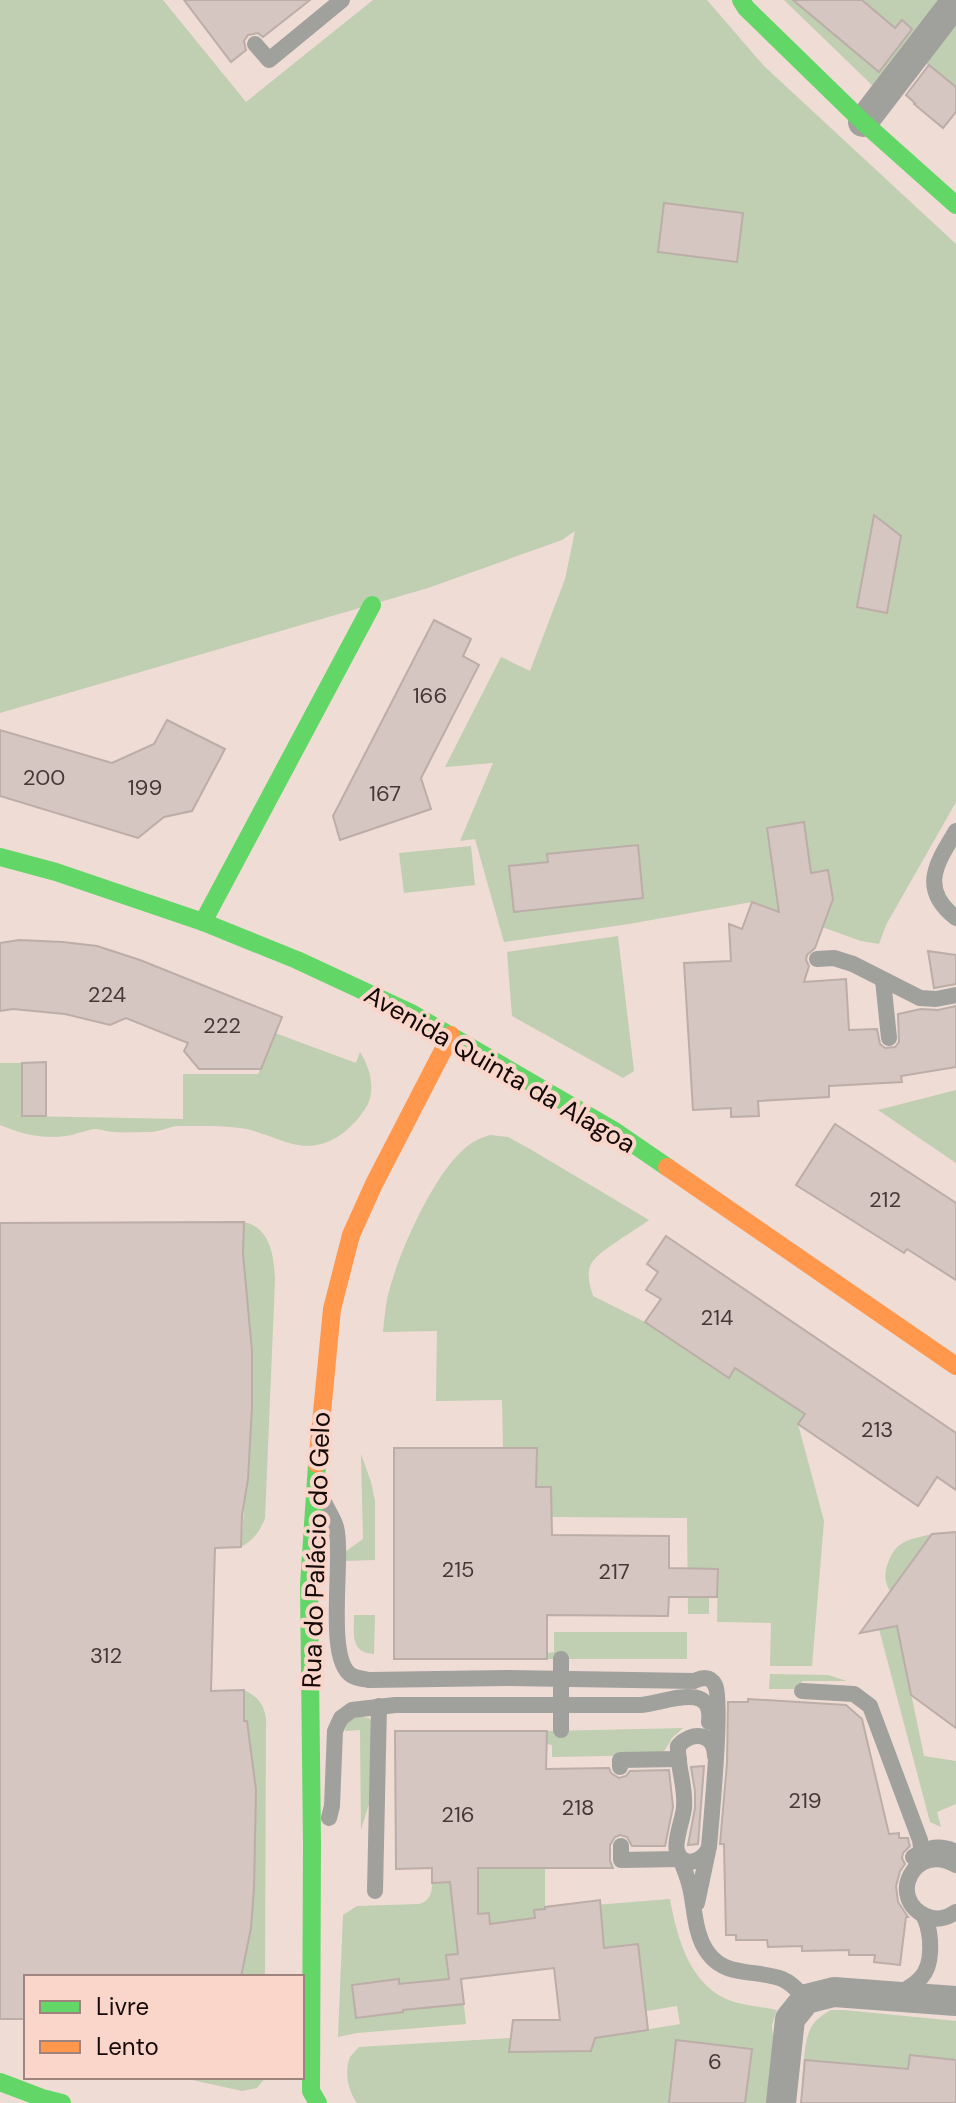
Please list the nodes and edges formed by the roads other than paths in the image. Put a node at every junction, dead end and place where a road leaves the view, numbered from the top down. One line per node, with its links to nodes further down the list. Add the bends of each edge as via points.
1 (342, 0): 4 (lane, via 269,60)
2 (741, 0): 5 (street)
3 (956, 1): 5 (street)
4 (255, 44)
5 (863, 122): 6 (street)
6 (956, 205)
7 (372, 605): 11 (street)
8 (956, 831): 10 (lane, via 934,879 938,900)
9 (0, 857): 11 (street, Avenida Quinta da Alagoa)
10 (956, 918)
11 (203, 922): 15 (street, Avenida Quinta da Alagoa, via 297,960)
12 (817, 959): 13 (lane, via 853,964)
13 (883, 980): 14 (lane, via 920,998); 16 (lane)
14 (956, 995)
15 (451, 1035): 17 (street, Avenida Quinta da Alagoa, via 613,1130); 18 (street, Rua do Palácio do Gelo, via 374,1184 344,1258 328,1337)
16 (889, 1038)
17 (956, 1366)
18 (315, 1485): 20 (lane, via 336,1526 337,1647 351,1675 369,1680); 34 (street, Rua do Palácio do Gelo, via 309,1585)
19 (561, 1659): 20 (lane)
20 (560, 1679): 22 (lane); 26 (lane, via 710,1679 717,1690)
21 (802, 1691): 33 (lane, via 854,1694 870,1706)
22 (560, 1705): 23 (lane); 24 (lane); 25 (lane, via 640,1705 693,1697 710,1710)
23 (379, 1706): 34 (lane, via 346,1713 335,1731 332,1806); 36 (lane)
24 (561, 1730)
25 (702, 1735): 26 (lane, via 714,1745); 27 (lane, via 681,1742)
26 (715, 1756): 30 (lane)
27 (679, 1759): 28 (lane, via 620,1760); 32 (lane, via 684,1806)
28 (620, 1767)
29 (621, 1846): 32 (lane, via 621,1860)
30 (709, 1847): 32 (lane, via 695,1861); 39 (lane)
31 (956, 1852): 33 (lane, via 933,1847)
32 (678, 1854): 39 (lane)
33 (922, 1856): 35 (lane); 38 (lane, via 907,1892)
34 (311, 1860): 44 (street, Rua do Palácio do Gelo)
35 (956, 1865)
36 (375, 1891)
37 (956, 1912): 38 (lane, via 932,1919)
38 (923, 1915): 40 (lane, via 930,1934 930,1961 920,1980)
39 (695, 1916): 41 (lane, via 707,1952 719,1963 779,1978)
40 (893, 1996): 41 (street, via 834,1992); 42 (street)
41 (806, 1999): 46 (street, via 790,2019)
42 (956, 2001)
43 (0, 2082): 45 (street)
44 (308, 2099)
45 (62, 2103)
46 (781, 2103)

